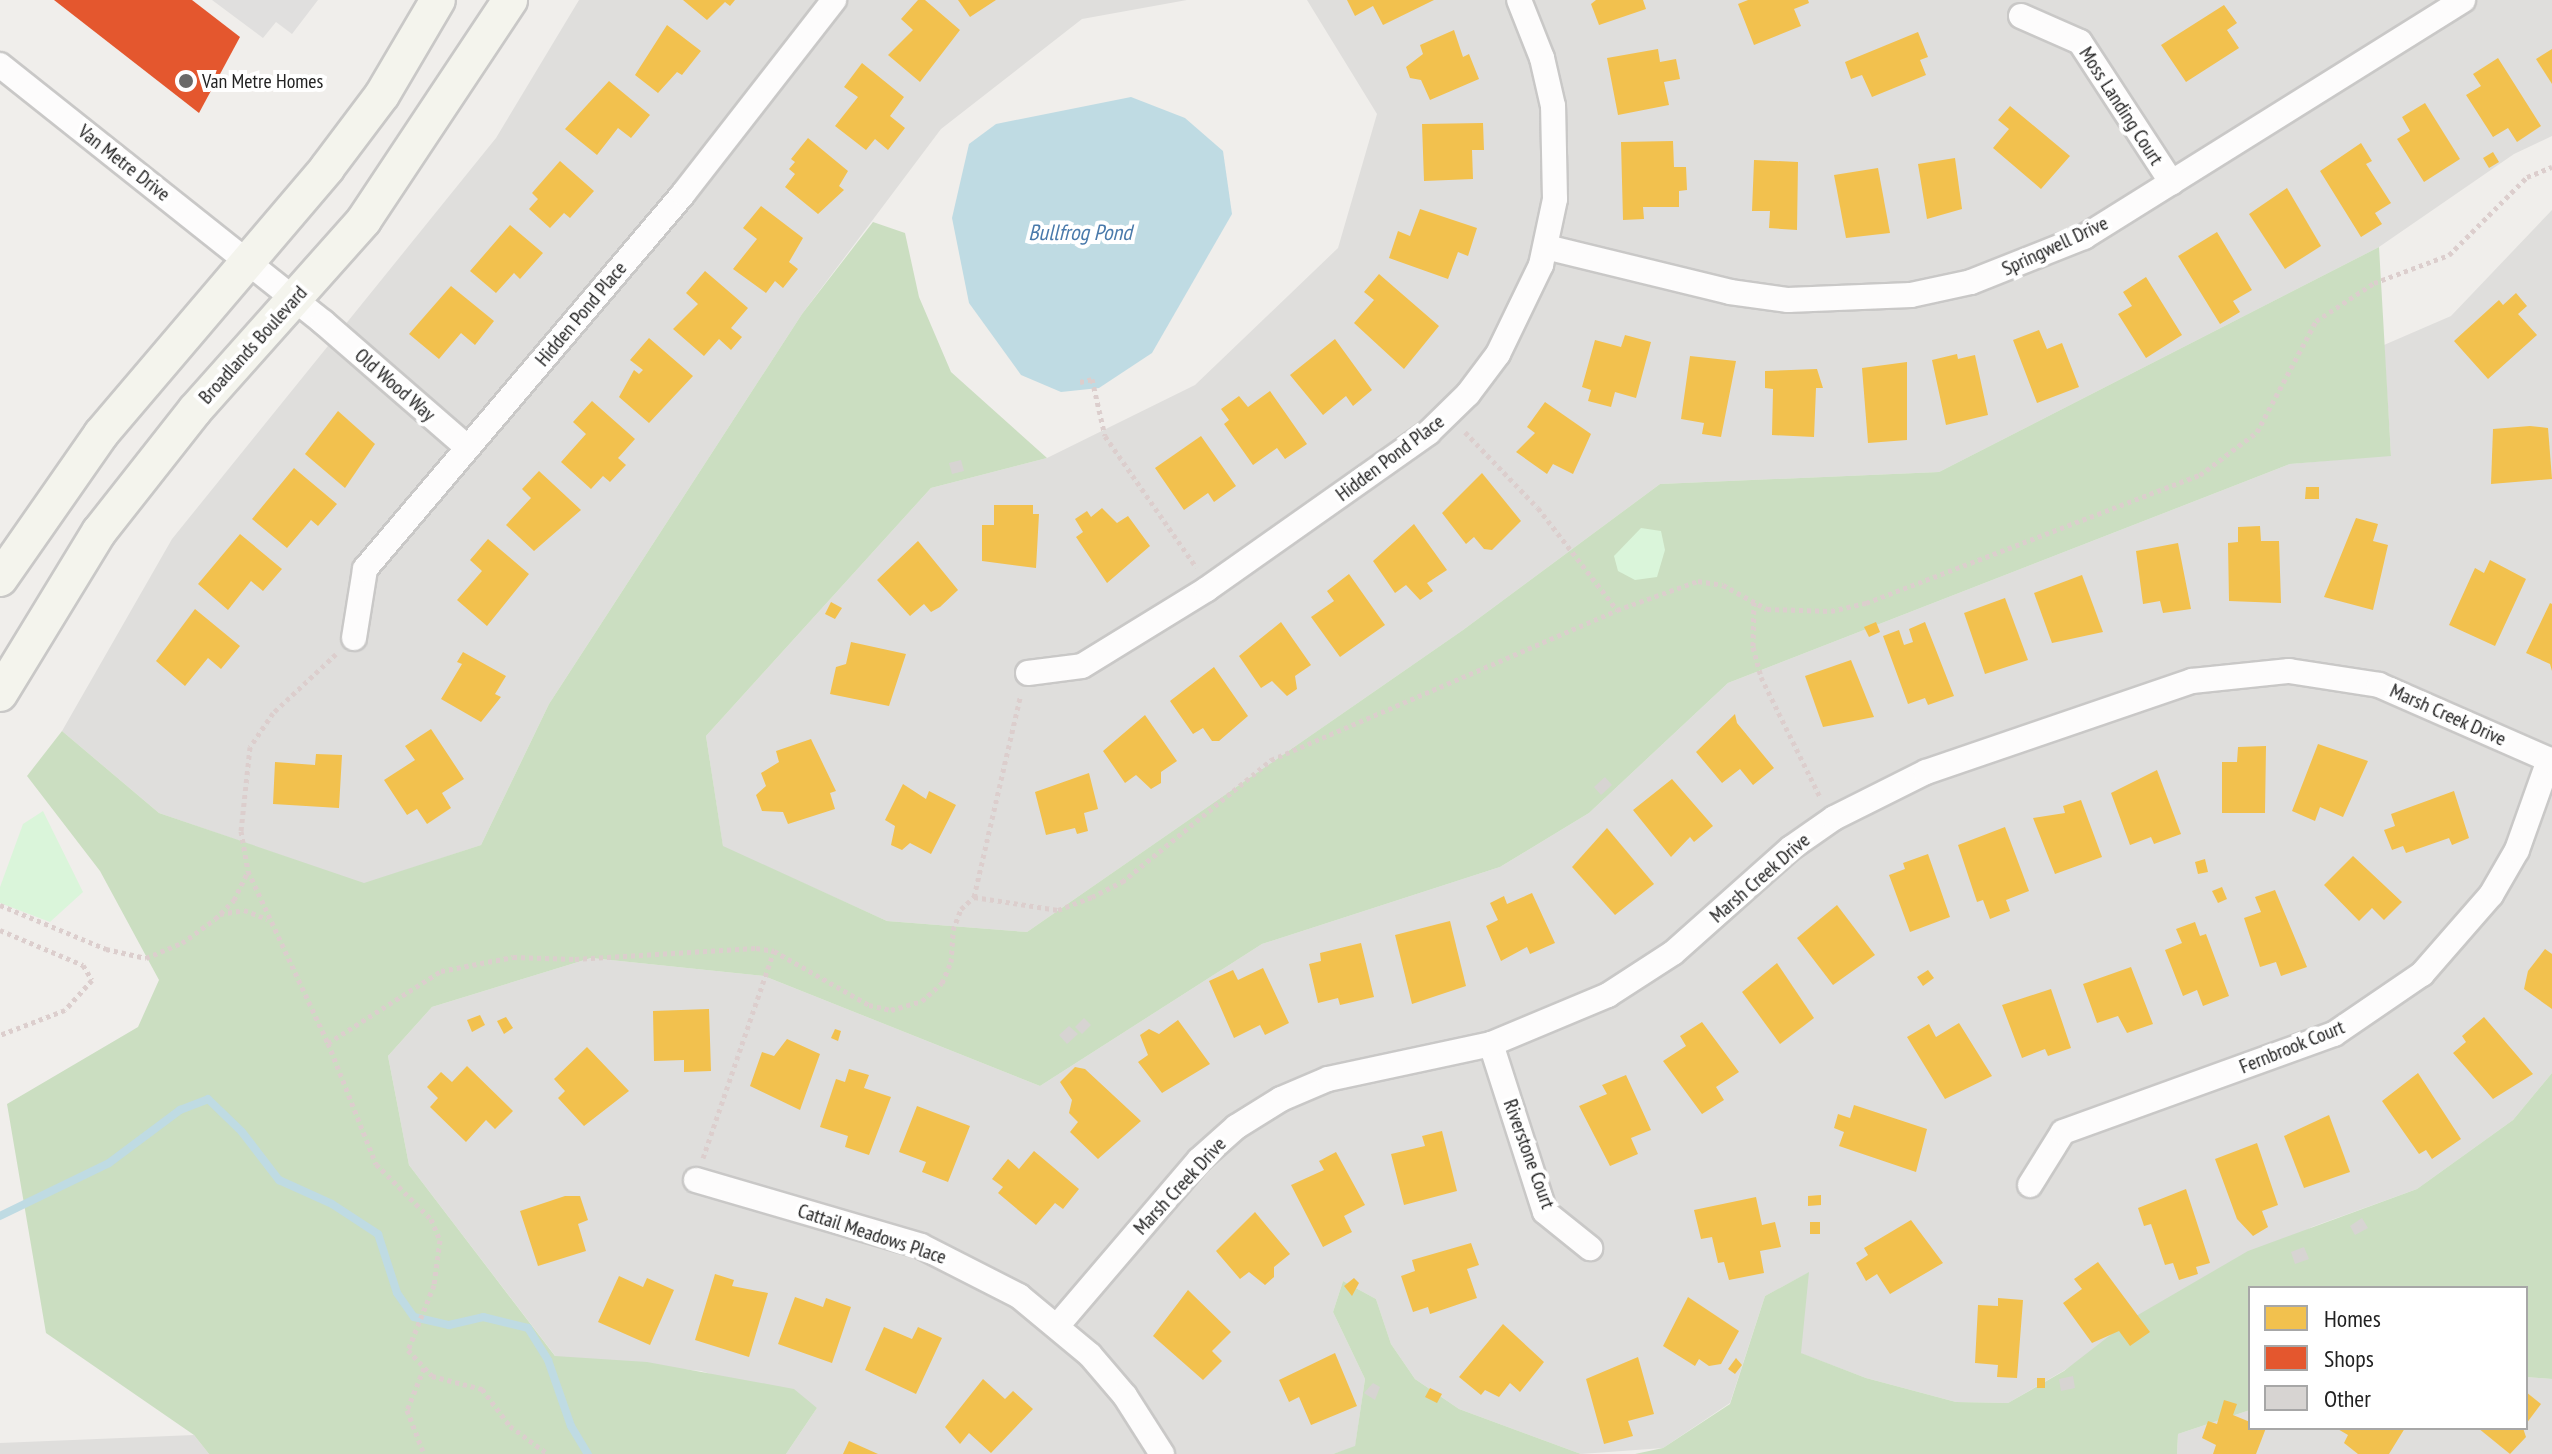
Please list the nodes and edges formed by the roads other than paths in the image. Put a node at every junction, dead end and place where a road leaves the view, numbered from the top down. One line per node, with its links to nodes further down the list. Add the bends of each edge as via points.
1 (438, 0): 10 (main road, via 382,95)
2 (510, 0): 11 (main road, Broadlands Boulevard, via 364,220)
3 (834, 0): 12 (street, Hidden Pond Place, via 683,194)
4 (1519, 0): 9 (street, Hidden Pond Place, via 1542,58 1553,106 1555,184)
5 (2463, 0): 8 (street, Springwell Drive)
6 (2021, 16): 8 (street, Moss Landing Court, via 2080,42)
7 (0, 65): 10 (street, Van Metre Drive)
8 (2172, 183): 9 (street, Springwell Drive, via 2029,263 1971,282 1895,297 1788,300 1730,292)
9 (1546, 247): 15 (street, Hidden Pond Place, via 1523,312 1498,354 1448,415 1207,589 1082,666)
10 (248, 261): 11 (street, Van Metre Drive); 13 (main road, via 101,434)
11 (294, 299): 12 (street, Old Wood Way); 16 (main road, Broadlands Boulevard, via 195,410 99,532)
12 (467, 447): 14 (street, Hidden Pond Place, via 365,569)
13 (0, 579)
14 (354, 638)
15 (1028, 673)
16 (0, 694)
17 (2550, 760): 18 (street, Marsh Creek Drive, via 2379,685 2302,672 2241,673 2145,694 1926,772 1834,818 1644,973 1570,1014); 20 (street, Fernbrook Court, via 2517,850 2491,895 2422,974 2334,1034 2063,1132)
18 (1491, 1044): 21 (street, Riverstone Court, via 1545,1212); 22 (street, Marsh Creek Drive, via 1328,1079 1281,1099 1236,1127 1199,1160)
19 (696, 1180): 22 (street, Cattail Meadows Place, via 921,1246 972,1268)
20 (2030, 1185)
21 (1590, 1248)
22 (1058, 1325): 23 (street, Cattail Meadows Place, via 1125,1396)
23 (1162, 1454)

